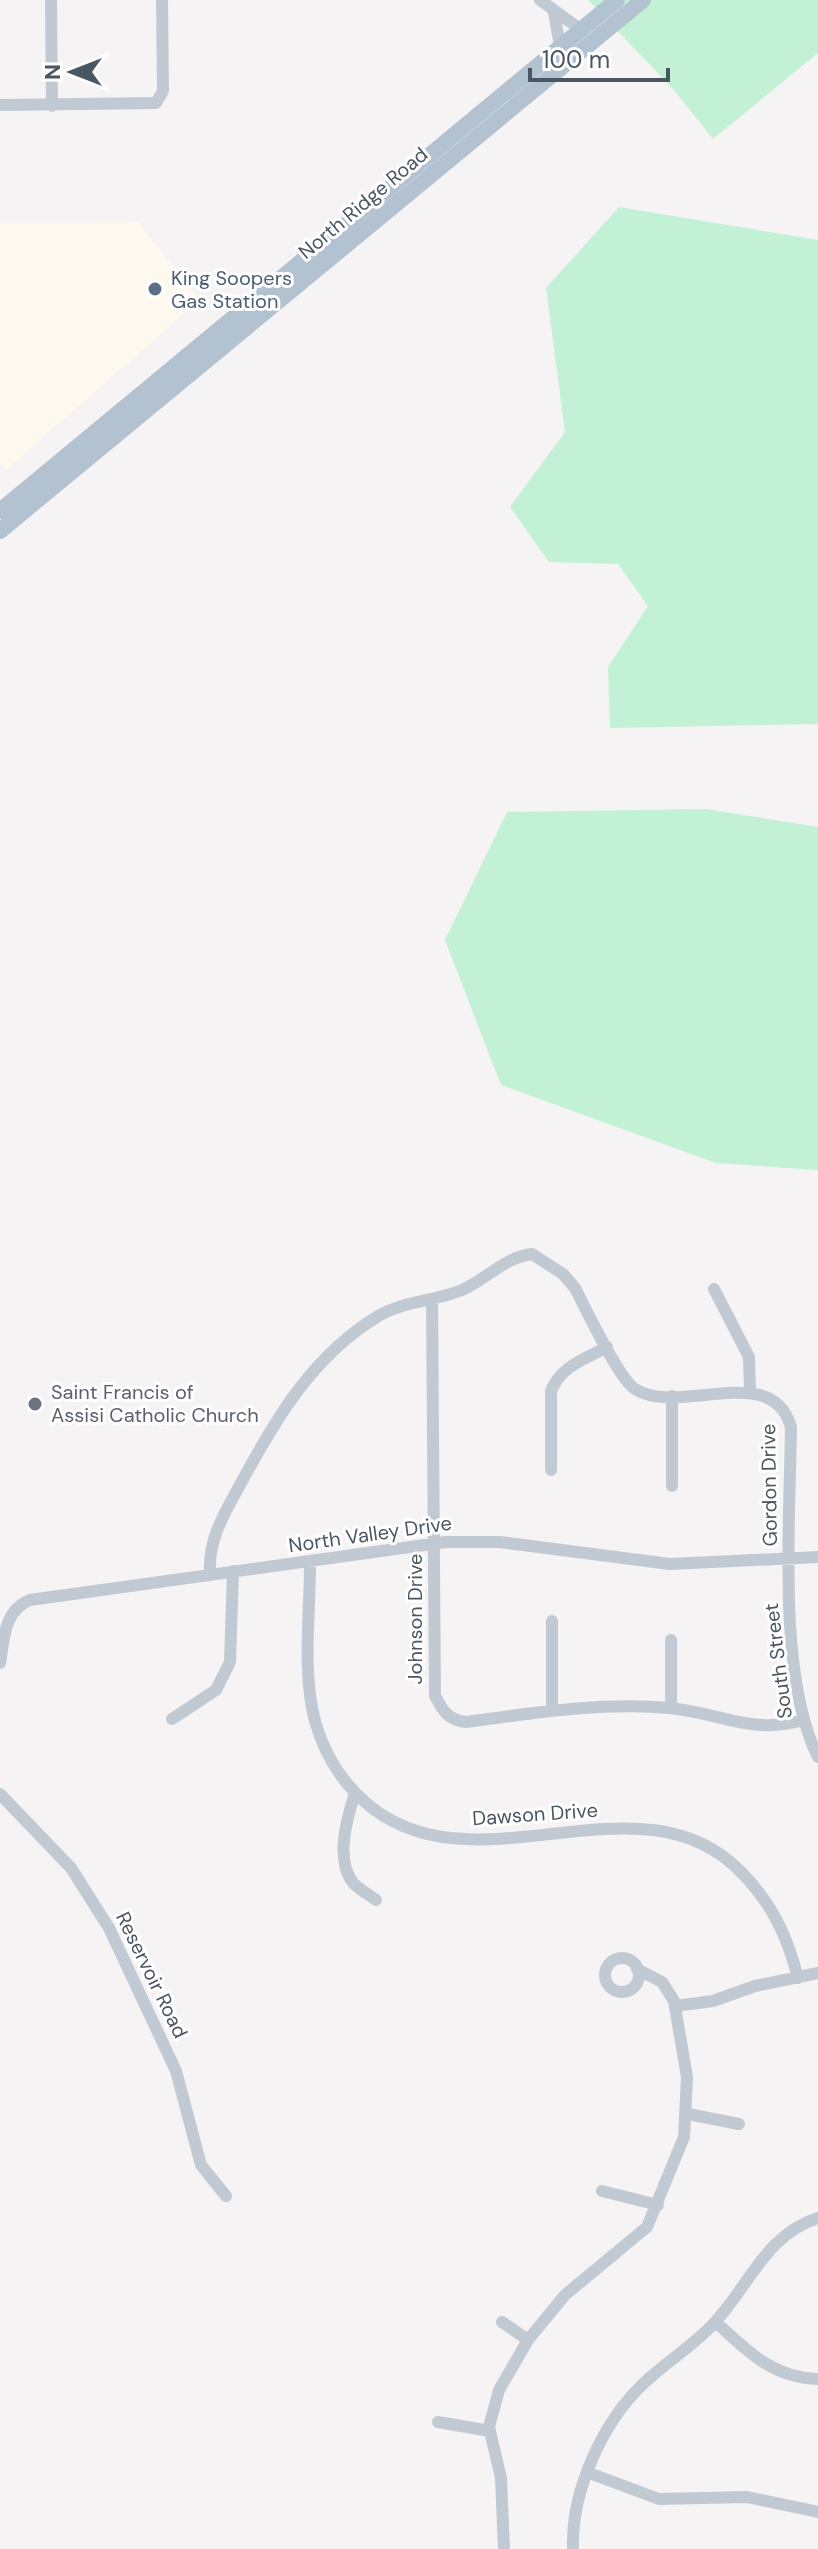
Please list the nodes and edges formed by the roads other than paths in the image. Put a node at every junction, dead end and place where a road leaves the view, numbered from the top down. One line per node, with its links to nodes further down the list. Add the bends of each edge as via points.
1 (51, 0): 13 (street)
2 (162, 0): 13 (street, via 159,101 148,106)
3 (540, 0): 7 (street)
4 (617, 0): 8 (main road, North Ridge Road)
5 (630, 0): 9 (main road, via 609,18)
6 (643, 0): 9 (main road, North Ridge Road)
7 (554, 13): 8 (street); 10 (street)
8 (580, 29): 10 (main road, North Ridge Road); 11 (main road, via 581,39)
9 (606, 30): 11 (main road, North Ridge Road)
10 (560, 46): 14 (main road, North Ridge Road)
11 (539, 85): 15 (main road, North Ridge Road)
12 (0, 105): 13 (street)
13 (52, 106)
14 (0, 511)
15 (0, 531)
16 (714, 1289): 19 (street, via 749,1357)
17 (432, 1301): 18 (street, Gordon Drive, via 466,1288 506,1261 532,1254 575,1288); 23 (street, Johnson Drive); 28 (street, Gordon Drive, via 404,1305 371,1321 294,1393 215,1531)
18 (607, 1347): 20 (street, Gordon Drive, via 633,1388 650,1396); 21 (street, via 566,1368 556,1379 551,1391)
19 (750, 1393): 20 (street, Gordon Drive); 25 (street, Gordon Drive, via 779,1402 791,1427)
20 (672, 1396): 22 (street)
21 (551, 1470)
22 (672, 1486)
23 (434, 1543): 25 (street, North Valley Drive, via 499,1542 659,1564); 26 (street, North Valley Drive); 33 (street, Johnson Drive, via 435,1696 443,1711 466,1722)
24 (818, 1557): 25 (street, North Valley Drive)
25 (790, 1559): 35 (street, South Street)
26 (310, 1564): 27 (street, North Valley Drive); 37 (street, Dawson Drive, via 314,1718 328,1756)
27 (233, 1571): 28 (street, North Valley Drive); 34 (street, via 230,1662 216,1690)
28 (210, 1573): 31 (street, North Valley Drive, via 26,1602 9,1619)
29 (552, 1621): 33 (street)
30 (671, 1640): 32 (street)
31 (0, 1663)
32 (671, 1708): 33 (street, Johnson Drive); 35 (street, Johnson Drive, via 748,1726)
33 (552, 1711)
34 (172, 1719)
35 (803, 1720): 36 (street, South Street)
36 (818, 1757)
37 (355, 1793): 39 (street, via 345,1838 346,1866 352,1882); 42 (street, Dawson Drive, via 393,1822 443,1838 534,1838 621,1828 703,1842 730,1860 771,1906)
38 (0, 1794): 47 (street, Reservoir Road, via 71,1868 109,1928 176,2071 201,2165)
39 (376, 1900)
40 (637, 1969): 43 (street, via 662,1982)
41 (818, 1973): 42 (street)
42 (798, 1978): 43 (street)
43 (675, 2006): 44 (street)
44 (688, 2114): 45 (street); 48 (street, via 682,2146)
45 (739, 2124)
46 (602, 2191): 48 (street)
47 (226, 2196)
48 (658, 2205): 52 (street, via 643,2232 586,2273)
49 (818, 2218): 51 (street, via 772,2245)
50 (502, 2322): 52 (street)
51 (716, 2322): 53 (street, via 760,2362 786,2376); 56 (street, via 625,2403)
52 (528, 2340): 55 (street, via 496,2398)
53 (818, 2379)
54 (438, 2422): 55 (street)
55 (490, 2431): 58 (street, via 501,2478)
56 (589, 2473): 57 (street, via 659,2499 739,2496); 59 (street, via 575,2516)
57 (818, 2512)
58 (504, 2549)
59 (573, 2549)

